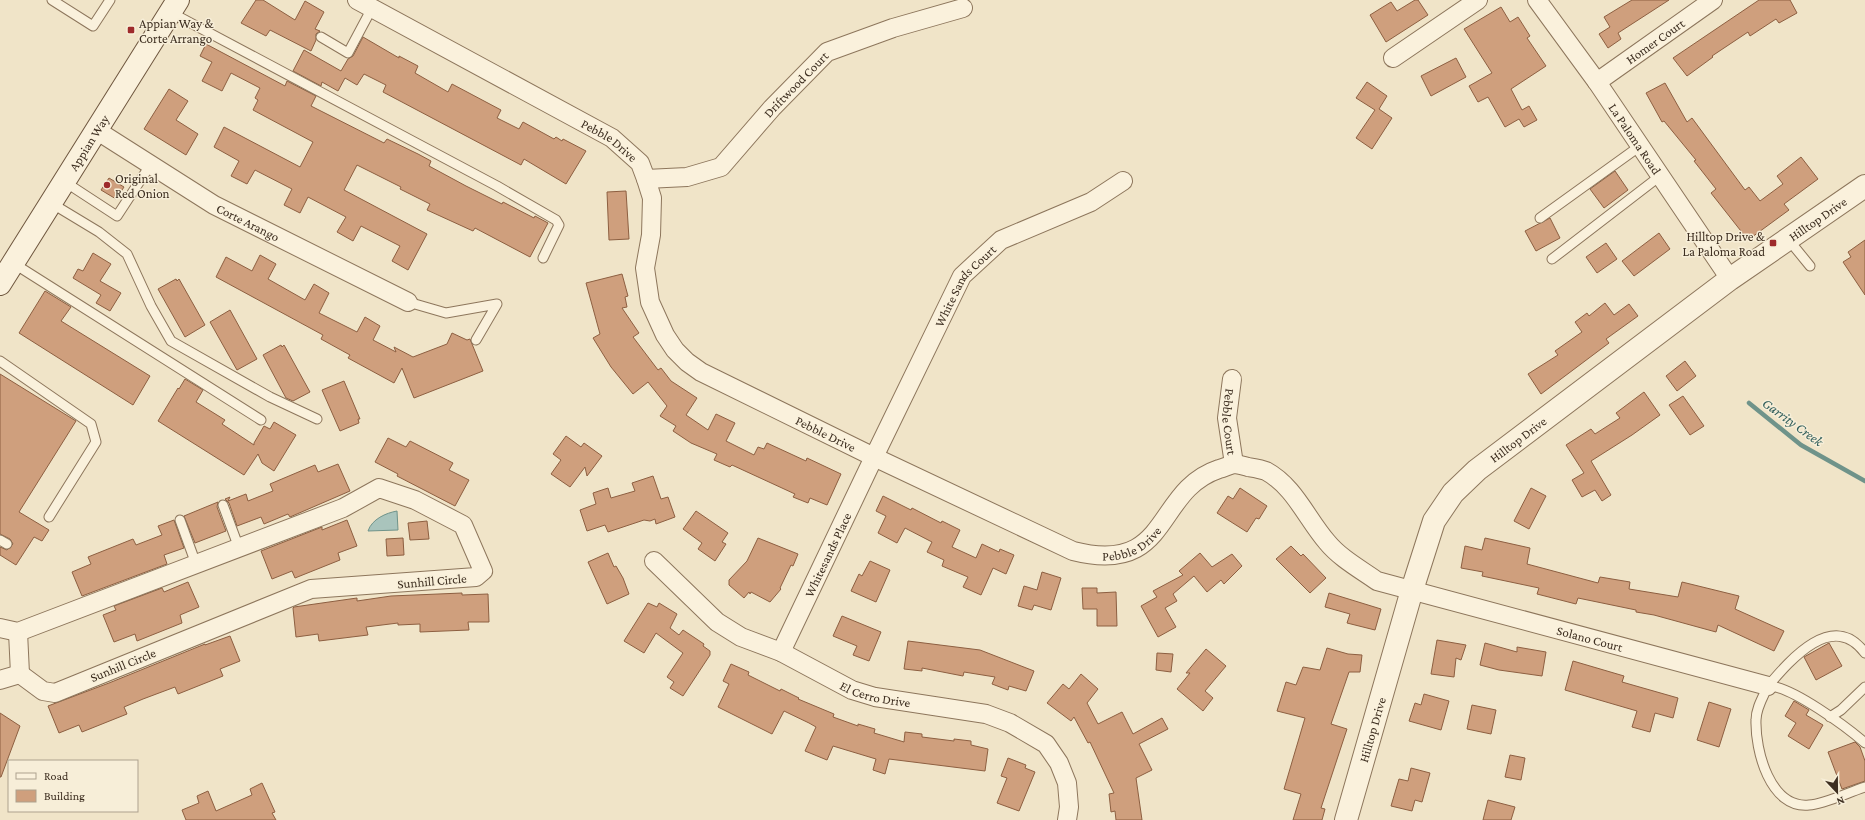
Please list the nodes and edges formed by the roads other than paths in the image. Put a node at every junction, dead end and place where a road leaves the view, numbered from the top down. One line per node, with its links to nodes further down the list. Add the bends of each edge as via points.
1 (52, 0): 2 (lane, via 93,26)
2 (110, 0)
3 (1478, 0): 10 (street)
4 (1538, 0): 11 (street, La Paloma Road)
5 (1713, 0): 11 (street, Homer Court)
6 (364, 4): 9 (lane, via 348,53); 16 (street, Pebble Drive, via 612,138 640,163)
7 (174, 6): 12 (street, Appian Way); 23 (lane, via 556,220 559,224)
8 (963, 8): 16 (street, Driftwood Court, via 893,28 826,52 772,108 721,167 688,178)
9 (322, 37)
10 (1393, 58)
11 (1597, 82): 13 (street, La Paloma Road)
12 (96, 130): 14 (street, Corte Arango); 18 (street, Appian Way)
13 (1640, 146): 15 (street, La Paloma Road); 21 (lane)
14 (151, 164): 18 (lane, via 117,216); 29 (street, Corte Arango, via 214,205)
15 (1660, 176): 24 (lane); 27 (street, La Paloma Road)
16 (646, 179): 35 (street, Pebble Drive, via 652,198 651,235 645,268 650,302 656,319 675,350 701,372)
17 (1123, 181): 35 (street, White Sands Court, via 1091,202 1001,240 962,276)
18 (64, 182): 20 (street, Appian Way)
19 (1865, 186): 22 (street, Hilltop Drive)
20 (51, 203): 25 (street, Appian Way); 33 (lane, via 99,232 127,254 150,306 171,341 270,397)
21 (1540, 218)
22 (1788, 239): 26 (lane); 27 (street, Hilltop Drive)
23 (542, 258)
24 (1552, 259)
25 (13, 263): 28 (street, Appian Way); 34 (lane)
26 (1810, 266)
27 (1730, 279): 43 (street, Hilltop Drive, via 1476,470 1453,493 1434,521)
28 (0, 284)
29 (408, 302): 30 (lane, via 446,313 497,304)
30 (476, 340)
31 (0, 361): 38 (lane, via 91,424 96,442)
32 (1232, 379): 36 (street, Pebble Court, via 1227,418)
33 (317, 419)
34 (261, 420)
35 (874, 457): 36 (street, Pebble Drive, via 1073,551 1106,556 1124,553 1140,546 1161,525 1186,490 1207,473); 46 (street, Whitesands Place)
36 (1234, 464): 43 (street, via 1266,471 1288,489 1327,543 1351,563 1377,581)
37 (223, 505): 40 (lane)
38 (49, 517)
39 (180, 520): 42 (lane)
40 (239, 548): 42 (street, Sunhill Circle); 48 (street, Sunhill Circle, via 343,508 379,488 415,500 463,525 483,571 476,577 311,589 55,693 43,691)
41 (654, 561): 46 (street, El Cerro Drive, via 717,622 741,637)
42 (196, 564): 45 (street, Sunhill Circle)
43 (1412, 590): 50 (street, Solano Court); 56 (street, Hilltop Drive)
44 (0, 628): 45 (street)
45 (18, 632): 48 (street)
46 (781, 652): 55 (street, El Cerro Drive, via 852,690 875,698 986,714 1010,723 1046,744 1059,763 1067,783)
47 (1865, 653): 50 (lane, via 1851,639 1835,635 1825,637 1793,660)
48 (20, 674): 49 (street)
49 (0, 680)
50 (1768, 686): 52 (lane, via 1786,689); 54 (lane, via 1758,706 1756,720 1759,752 1766,775 1782,795 1795,803 1809,805)
51 (1865, 687): 52 (lane, via 1842,710)
52 (1830, 717): 53 (lane)
53 (1865, 743)
54 (1865, 787)
55 (1067, 820)
56 (1346, 820)

